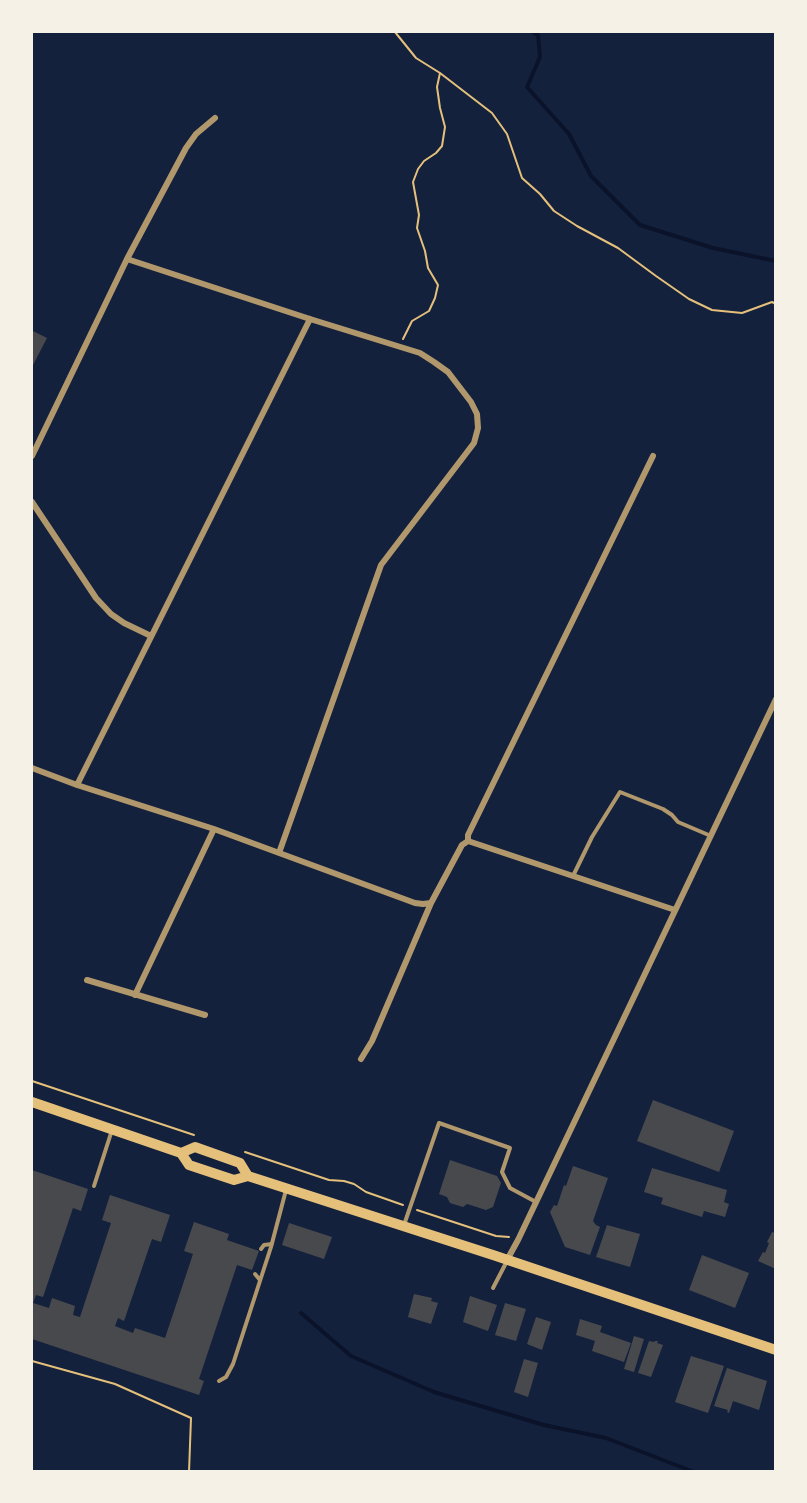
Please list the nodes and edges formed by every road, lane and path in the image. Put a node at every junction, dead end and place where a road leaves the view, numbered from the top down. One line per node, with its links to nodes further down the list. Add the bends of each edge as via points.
1 (395, 32): 2 (path, via 416,58)
2 (440, 73): 5 (path, via 492,113 507,134 522,178 554,211 711,310 742,313); 7 (path, via 437,87 445,127 442,146 424,161 413,183 419,215 417,228 428,268 438,285 429,311 412,321)
3 (215, 118): 4 (street, via 186,147)
4 (127, 259): 6 (street); 8 (street)
5 (776, 303)
6 (310, 319): 7 (street); 11 (street)
7 (399, 348): 18 (street, via 420,353 448,372 471,402 478,428 474,443 381,565)
8 (32, 456)
9 (653, 456): 17 (street)
10 (32, 502): 11 (street, via 96,598 124,623)
11 (151, 636): 14 (street)
12 (776, 699): 16 (street)
13 (32, 768): 14 (street)
14 (77, 785): 15 (street)
15 (214, 830): 18 (street); 23 (street)
16 (711, 836): 19 (lane, via 678,822 663,809 620,792); 21 (street)
17 (468, 841): 19 (street); 20 (street, via 462,844)
18 (279, 853): 20 (street, via 415,903)
19 (573, 876): 21 (street)
20 (431, 903): 25 (street)
21 (675, 910): 35 (street)
22 (87, 980): 23 (street)
23 (135, 995): 24 (street)
24 (205, 1015)
25 (361, 1059)
26 (32, 1080): 29 (path)
27 (32, 1102): 28 (main road)
28 (112, 1129): 31 (main road); 33 (lane)
29 (199, 1137)
30 (242, 1151): 36 (path, via 329,1180 354,1184)
31 (181, 1153): 32 (main road, via 189,1165 234,1180); 32 (main road, via 195,1148 217,1155 240,1163)
32 (248, 1176): 34 (main road)
33 (94, 1186)
34 (287, 1190): 37 (main road); 39 (lane)
35 (536, 1202): 36 (lane, via 510,1188 502,1172 510,1148 440,1123); 41 (street)
36 (409, 1207): 37 (lane); 38 (path)
37 (403, 1226): 41 (main road)
38 (505, 1236)
39 (272, 1244): 40 (lane); 43 (lane)
40 (261, 1249)
41 (507, 1260): 44 (lane); 45 (main road)
42 (255, 1274): 43 (lane)
43 (260, 1280): 47 (lane, via 230,1372)
44 (493, 1288)
45 (776, 1350)
46 (32, 1362): 48 (path, via 115,1384 191,1418)
47 (219, 1381)
48 (189, 1472)

